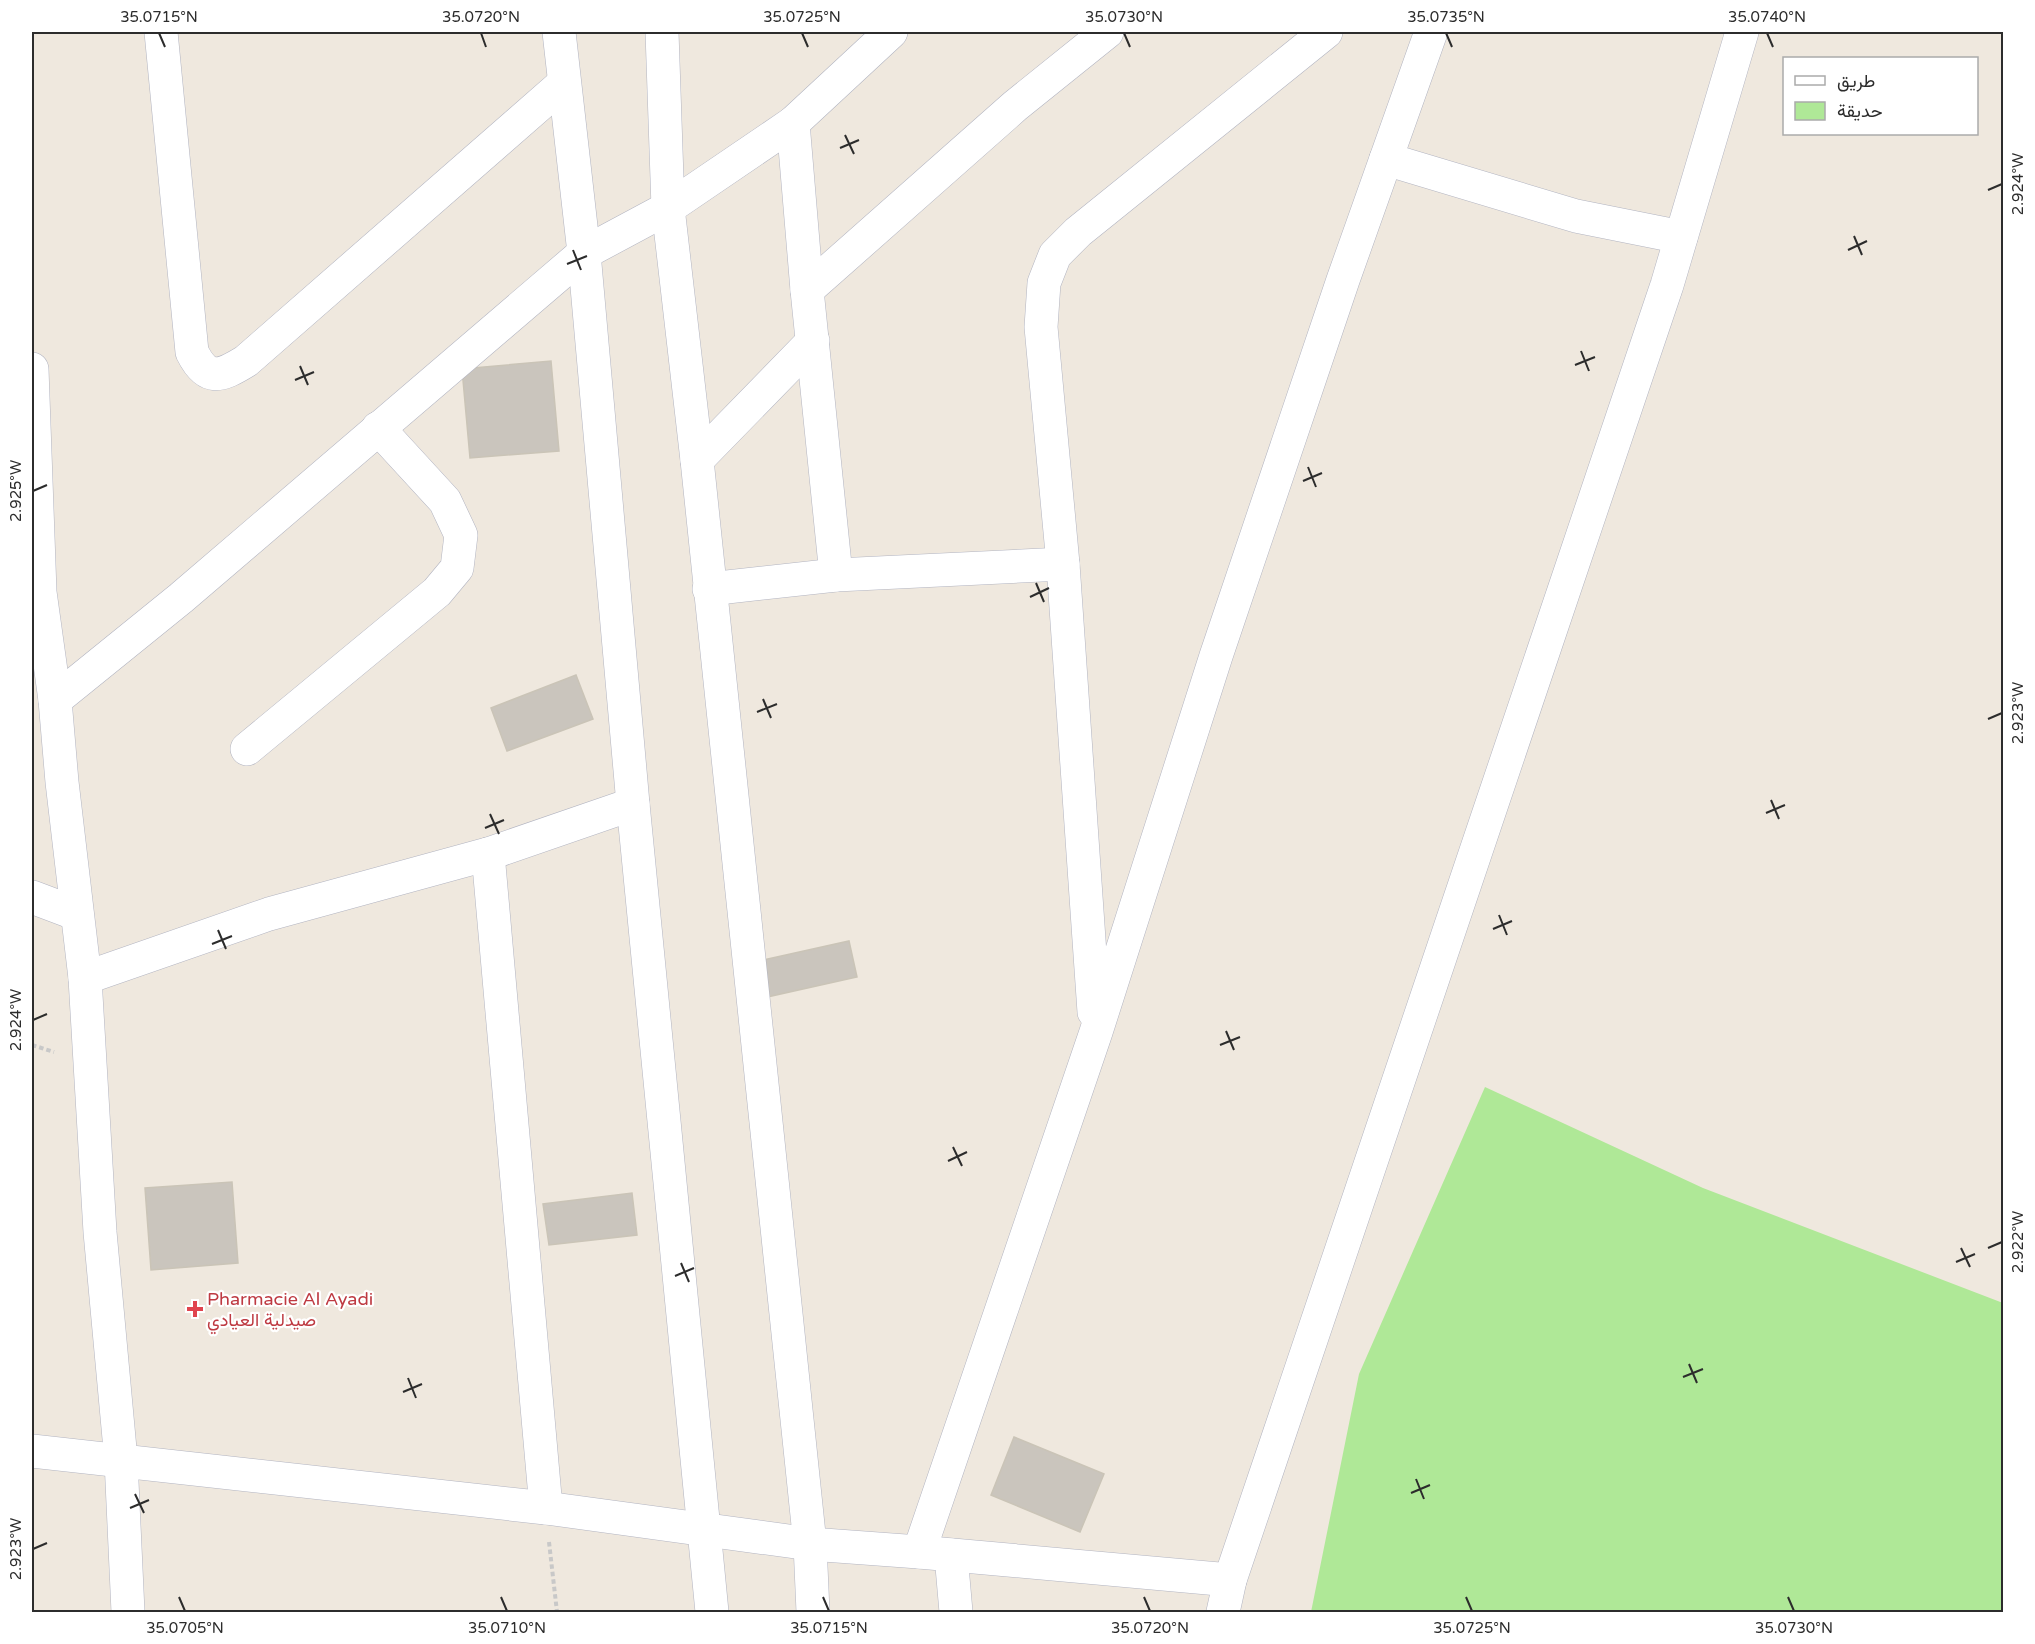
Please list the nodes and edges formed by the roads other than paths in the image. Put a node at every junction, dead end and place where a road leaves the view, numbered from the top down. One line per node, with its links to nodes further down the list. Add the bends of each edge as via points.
1 (161, 32): 9 (street, via 192,352 199,366 211,374 227,373 246,361)
2 (559, 32): 9 (street)
3 (662, 32): 12 (street)
4 (891, 32): 10 (street)
5 (1107, 32): 15 (street, via 1015,106)
6 (1326, 32): 20 (street, via 1078,232 1055,255 1044,283 1041,327)
7 (1431, 32): 11 (street)
8 (1742, 32): 13 (street)
9 (563, 84): 14 (street)
10 (793, 123): 12 (street); 15 (street)
11 (1386, 159): 13 (street, via 1575,216); 31 (street, via 1216,656)
12 (668, 208): 14 (street); 19 (street)
13 (1681, 237): 39 (street)
14 (584, 253): 18 (street); 26 (street)
15 (807, 290): 16 (street)
16 (813, 341): 19 (street); 21 (street)
17 (32, 369): 22 (street)
18 (378, 428): 24 (street, via 181,598); 25 (street, via 445,501 461,535 458,568 437,592)
19 (697, 460): 23 (street)
20 (1063, 564): 21 (street); 31 (street)
21 (836, 575): 23 (street)
22 (36, 585): 24 (street)
23 (709, 589): 36 (street)
24 (55, 700): 29 (street)
25 (247, 749)
26 (633, 804): 27 (street); 35 (street)
27 (488, 854): 30 (street, via 269,914); 34 (street)
28 (32, 897): 29 (street)
29 (77, 914): 30 (street)
30 (85, 978): 33 (street, via 100,1232)
31 (1096, 1032): 37 (street)
32 (32, 1451): 33 (street)
33 (121, 1460): 34 (street); 40 (street)
34 (546, 1508): 35 (street)
35 (704, 1529): 36 (street); 41 (street)
36 (810, 1544): 37 (street); 42 (street)
37 (919, 1552): 38 (street)
38 (951, 1555): 39 (street); 43 (street)
39 (1230, 1580): 44 (street)
40 (128, 1612)
41 (712, 1612)
42 (813, 1612)
43 (956, 1612)
44 (1223, 1612)

